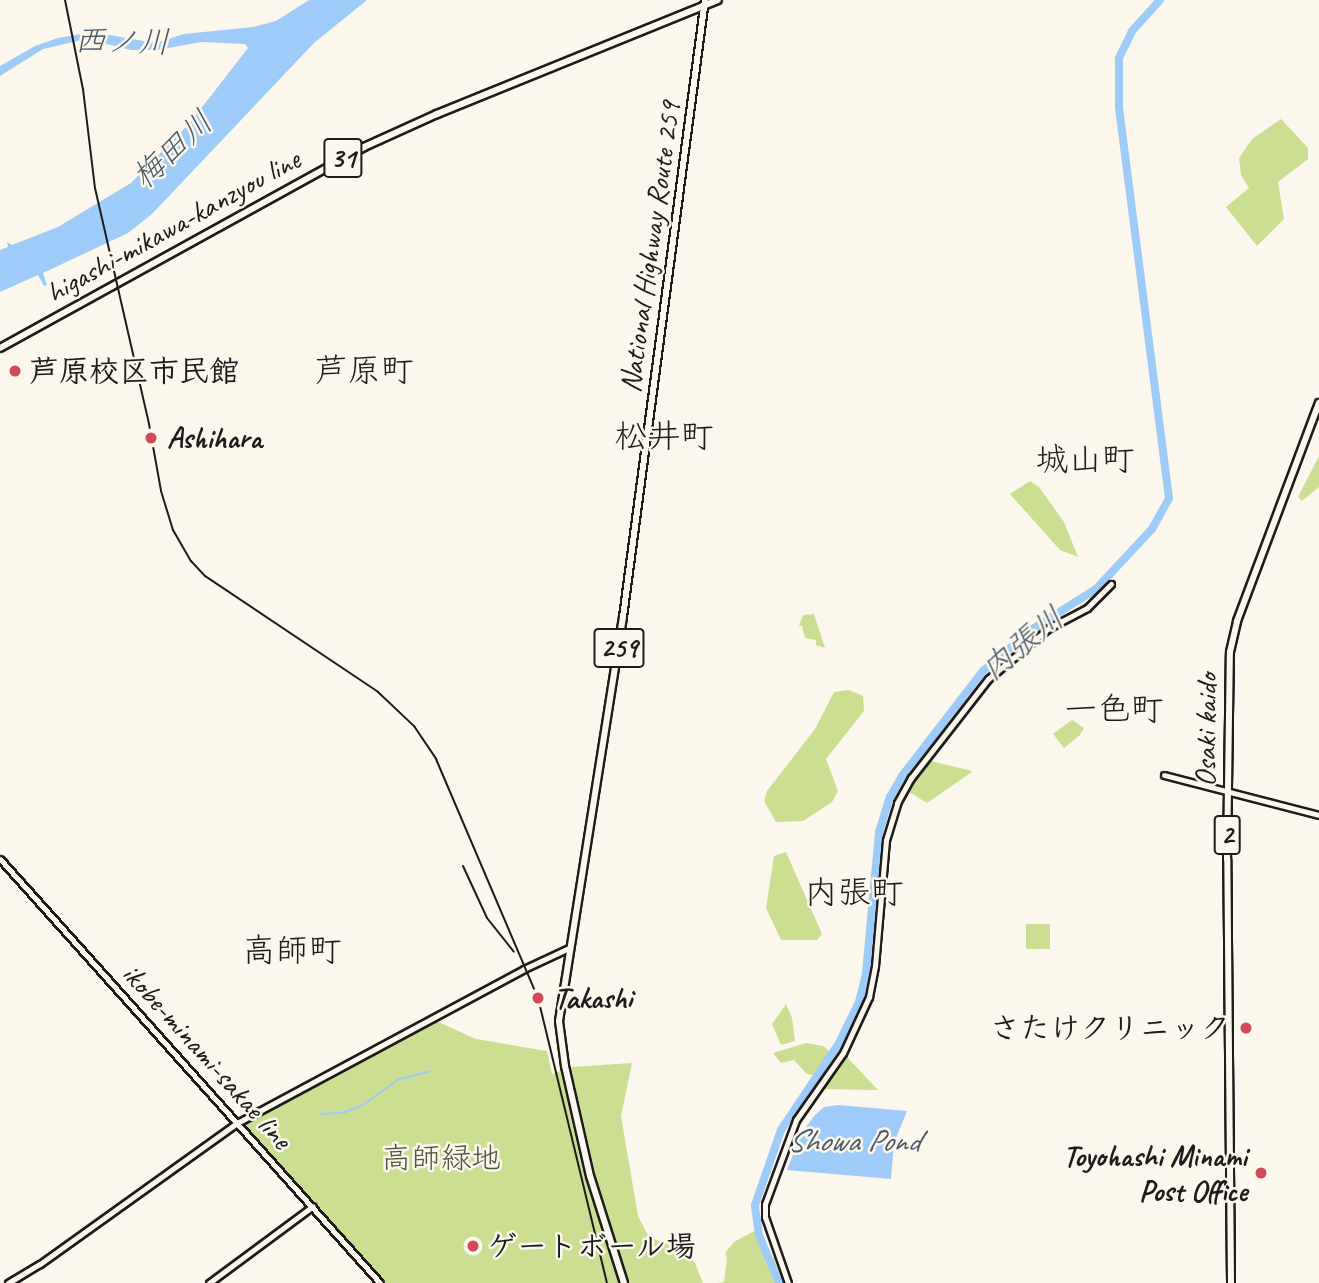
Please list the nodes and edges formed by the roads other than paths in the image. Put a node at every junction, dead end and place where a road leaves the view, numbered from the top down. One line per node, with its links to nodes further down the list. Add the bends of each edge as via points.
1 (718, 0): 2 (main road, higashi-mikawa-kanzyou line / 31)
2 (705, 3): 3 (main road, higashi-mikawa-kanzyou line / 31, via 364,147); 10 (main road, National Highway Route 259 / 259, via 623,617)
3 (0, 348)
4 (1319, 403): 7 (main road, Osaki kaido / 2, via 1234,632)
5 (1111, 584): 17 (street, via 1087,608 1049,628 988,679 900,797 886,840 875,966 864,1013 843,1053 796,1120 766,1200 765,1217)
6 (1164, 775): 7 (street)
7 (1227, 792): 8 (street); 18 (main road, Osaki kaido / 2)
8 (1319, 815)
9 (0, 859): 11 (street, ikobe-minami-sakae line)
10 (569, 948): 11 (street); 16 (main road, National Highway Route 259 / 259, via 559,1021 563,1057 590,1176)
11 (237, 1123): 12 (street, ikobe-minami-sakae line); 13 (street, via 40,1265)
12 (313, 1206): 14 (street); 15 (street, ikobe-minami-sakae line)
13 (8, 1283)
14 (209, 1283)
15 (380, 1283)
16 (624, 1283)
17 (788, 1283)
18 (1231, 1283)

